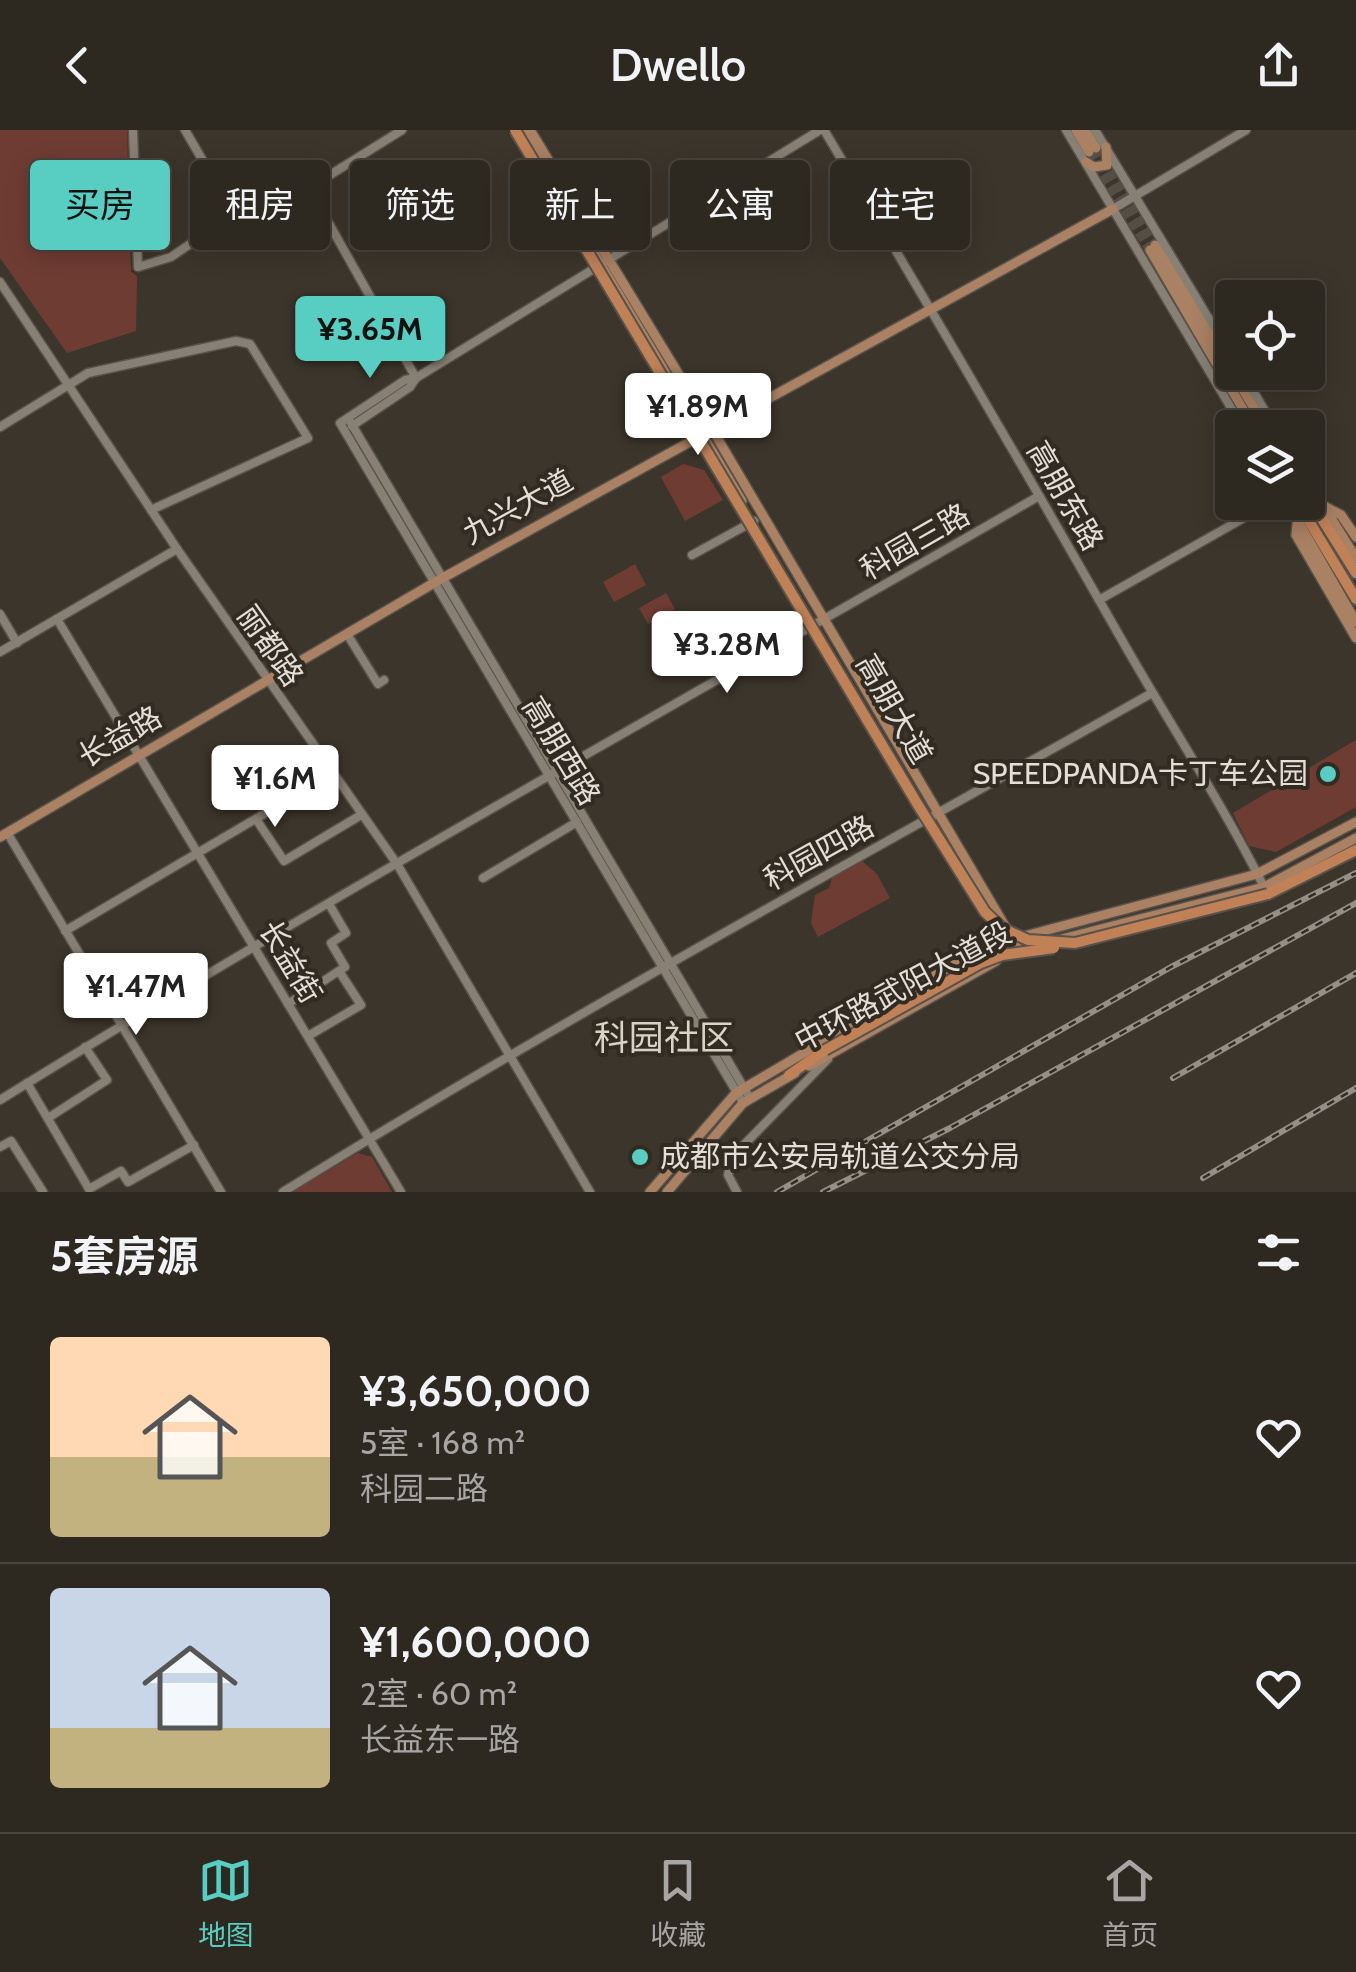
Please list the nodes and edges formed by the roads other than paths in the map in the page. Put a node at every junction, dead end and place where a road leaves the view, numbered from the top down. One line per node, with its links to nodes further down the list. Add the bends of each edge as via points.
1 (134, 130): 18 (street, via 138,267)
2 (184, 130): 13 (street)
3 (402, 130): 14 (street)
4 (518, 130): 19 (main road, 高朋大道); 28 (highway, bridge)
5 (530, 130): 19 (main road, 高朋大道)
6 (822, 130): 19 (street); 21 (street, 高朋东路)
7 (1066, 130): 12 (street)
8 (1076, 130): 12 (main road)
9 (1085, 130): 12 (main road)
10 (1095, 130): 12 (street)
11 (1246, 130): 15 (street)
12 (1094, 152): 15 (street); 16 (street)
13 (202, 160)
14 (330, 179)
15 (1134, 196): 16 (street); 22 (street)
16 (1113, 209): 21 (main road, 九兴大道); 25 (street)
17 (330, 226): 23 (street)
18 (190, 244)
19 (606, 264): 23 (street); 30 (main road, 高朋大道)
20 (0, 282): 24 (street, 丽都路)
21 (933, 311): 30 (main road, 九兴大道); 31 (street, 高朋东路)
22 (1215, 330)
23 (416, 378): 45 (street, 高朋西路, via 346,425)
24 (68, 385): 29 (street); 33 (street, 丽都路); 33 (street, via 88,372 236,341 250,344 308,438)
25 (1232, 410)
26 (1244, 410): 27 (main road, via 1152,248)
27 (1255, 410)
28 (686, 415): 51 (highway, bridge, via 771,565); 78 (highway, bridge, via 984,912 1028,940)
29 (0, 427)
30 (707, 431): 38 (main road, 高朋大道); 45 (main road, 九兴大道); 51 (main road, 高朋大道)
31 (1039, 496): 47 (street, 高朋东路); 51 (street, 科园三路)
32 (1325, 508): 39 (main road, via 1342,515)
33 (150, 510): 40 (street, 丽都路)
34 (1240, 520): 47 (street)
35 (1314, 520): 43 (highway)
36 (1322, 520): 42 (highway)
37 (1298, 521): 43 (main road); 53 (main road, via 1296,535)
38 (754, 522): 41 (street); 51 (main road, 高朋大道)
39 (1356, 537)
40 (176, 549): 49 (street); 57 (street, 丽都路)
41 (692, 555)
42 (1353, 558): 44 (highway)
43 (1331, 570): 46 (highway); 50 (main road)
44 (1356, 573)
45 (438, 580): 52 (main road, 九兴大道); 60 (street, 高朋西路)
46 (1356, 599)
47 (1099, 600): 58 (street, 高朋东路)
48 (0, 614): 54 (street)
49 (57, 619): 54 (street); 59 (street, 长益街)
50 (1356, 622)
51 (820, 623): 60 (street, 科园三路); 63 (main road, 高朋大道)
52 (347, 634): 56 (street, via 378,684); 57 (main road, 九兴大道)
53 (1356, 638)
54 (17, 643): 55 (street)
55 (0, 652)
56 (384, 680)
57 (267, 682): 59 (main road, 长益路); 61 (street, 丽都路)
58 (1152, 693): 63 (street, 科园四路); 72 (street, 高朋东路)
59 (140, 754): 67 (main road, 长益路); 70 (street, 长益街)
60 (552, 772): 65 (street, 高朋西路); 71 (street, 科园三路); 81 (street, 高朋西路)
61 (332, 774): 62 (street, 丽都路); 64 (street)
62 (362, 815): 64 (street, via 284,861); 71 (street, 丽都路)
63 (933, 816): 77 (main road, 高朋大道); 81 (street, 科园四路)
64 (256, 819): 70 (street)
65 (578, 822): 73 (street); 81 (street, 高朋西路)
66 (1356, 822): 72 (main road)
67 (4, 836): 76 (street)
68 (1356, 838): 74 (main road, 中环路武阳大道段)
69 (1356, 850): 78 (highway, bridge, via 1268,894)
70 (198, 853): 76 (street); 79 (street, 长益街)
71 (397, 864): 75 (street, 科园三路); 88 (street, 丽都路)
72 (1257, 874): 74 (street, 高朋东路); 77 (main road)
73 (484, 878)
74 (1264, 887): 80 (main road, 中环路武阳大道段)
75 (329, 904): 79 (street, 科园三路); 82 (street, via 346,933 331,943 345,967)
76 (65, 932): 84 (street)
77 (1008, 940): 80 (main road, 高朋大道); 91 (main road, via 985,946)
78 (1075, 943): 87 (highway, bridge, via 981,963)
79 (255, 948): 83 (street, 长益街); 84 (street, 科园三路)
80 (1014, 952): 87 (main road, 中环路武阳大道段)
81 (664, 964): 88 (street, 科园四路); 91 (street, 高朋西路)
82 (339, 971): 83 (street); 85 (street, via 361,1006)
83 (288, 1004): 85 (street, 长益街)
84 (120, 1025): 86 (street, 科园三路); 95 (street)
85 (308, 1036): 94 (street, 长益街)
86 (84, 1047): 90 (street, 科园三路); 93 (street, via 106,1080)
87 (829, 1052): 89 (highway); 104 (street, via 732,1157 728,1175)
88 (509, 1054): 94 (street, 科园四路); 101 (street, 丽都路)
89 (790, 1075): 91 (main road, 中环路武阳大道段)
90 (27, 1083): 92 (street, 科园三路); 93 (street)
91 (743, 1096): 102 (main road, 中环路武阳大道段); 103 (main road, 中环路武阳大道段)
92 (0, 1100)
93 (48, 1118): 95 (street, via 89,1189 122,1170 128,1182)
94 (369, 1139): 99 (street, 科园四路); 100 (street, 长益街)
95 (194, 1145): 98 (street)
96 (0, 1147): 97 (street, via 11,1141)
97 (43, 1192)
98 (221, 1192)
99 (283, 1192)
100 (402, 1192)
101 (590, 1192)
102 (650, 1192)
103 (667, 1192)
104 (736, 1192)

